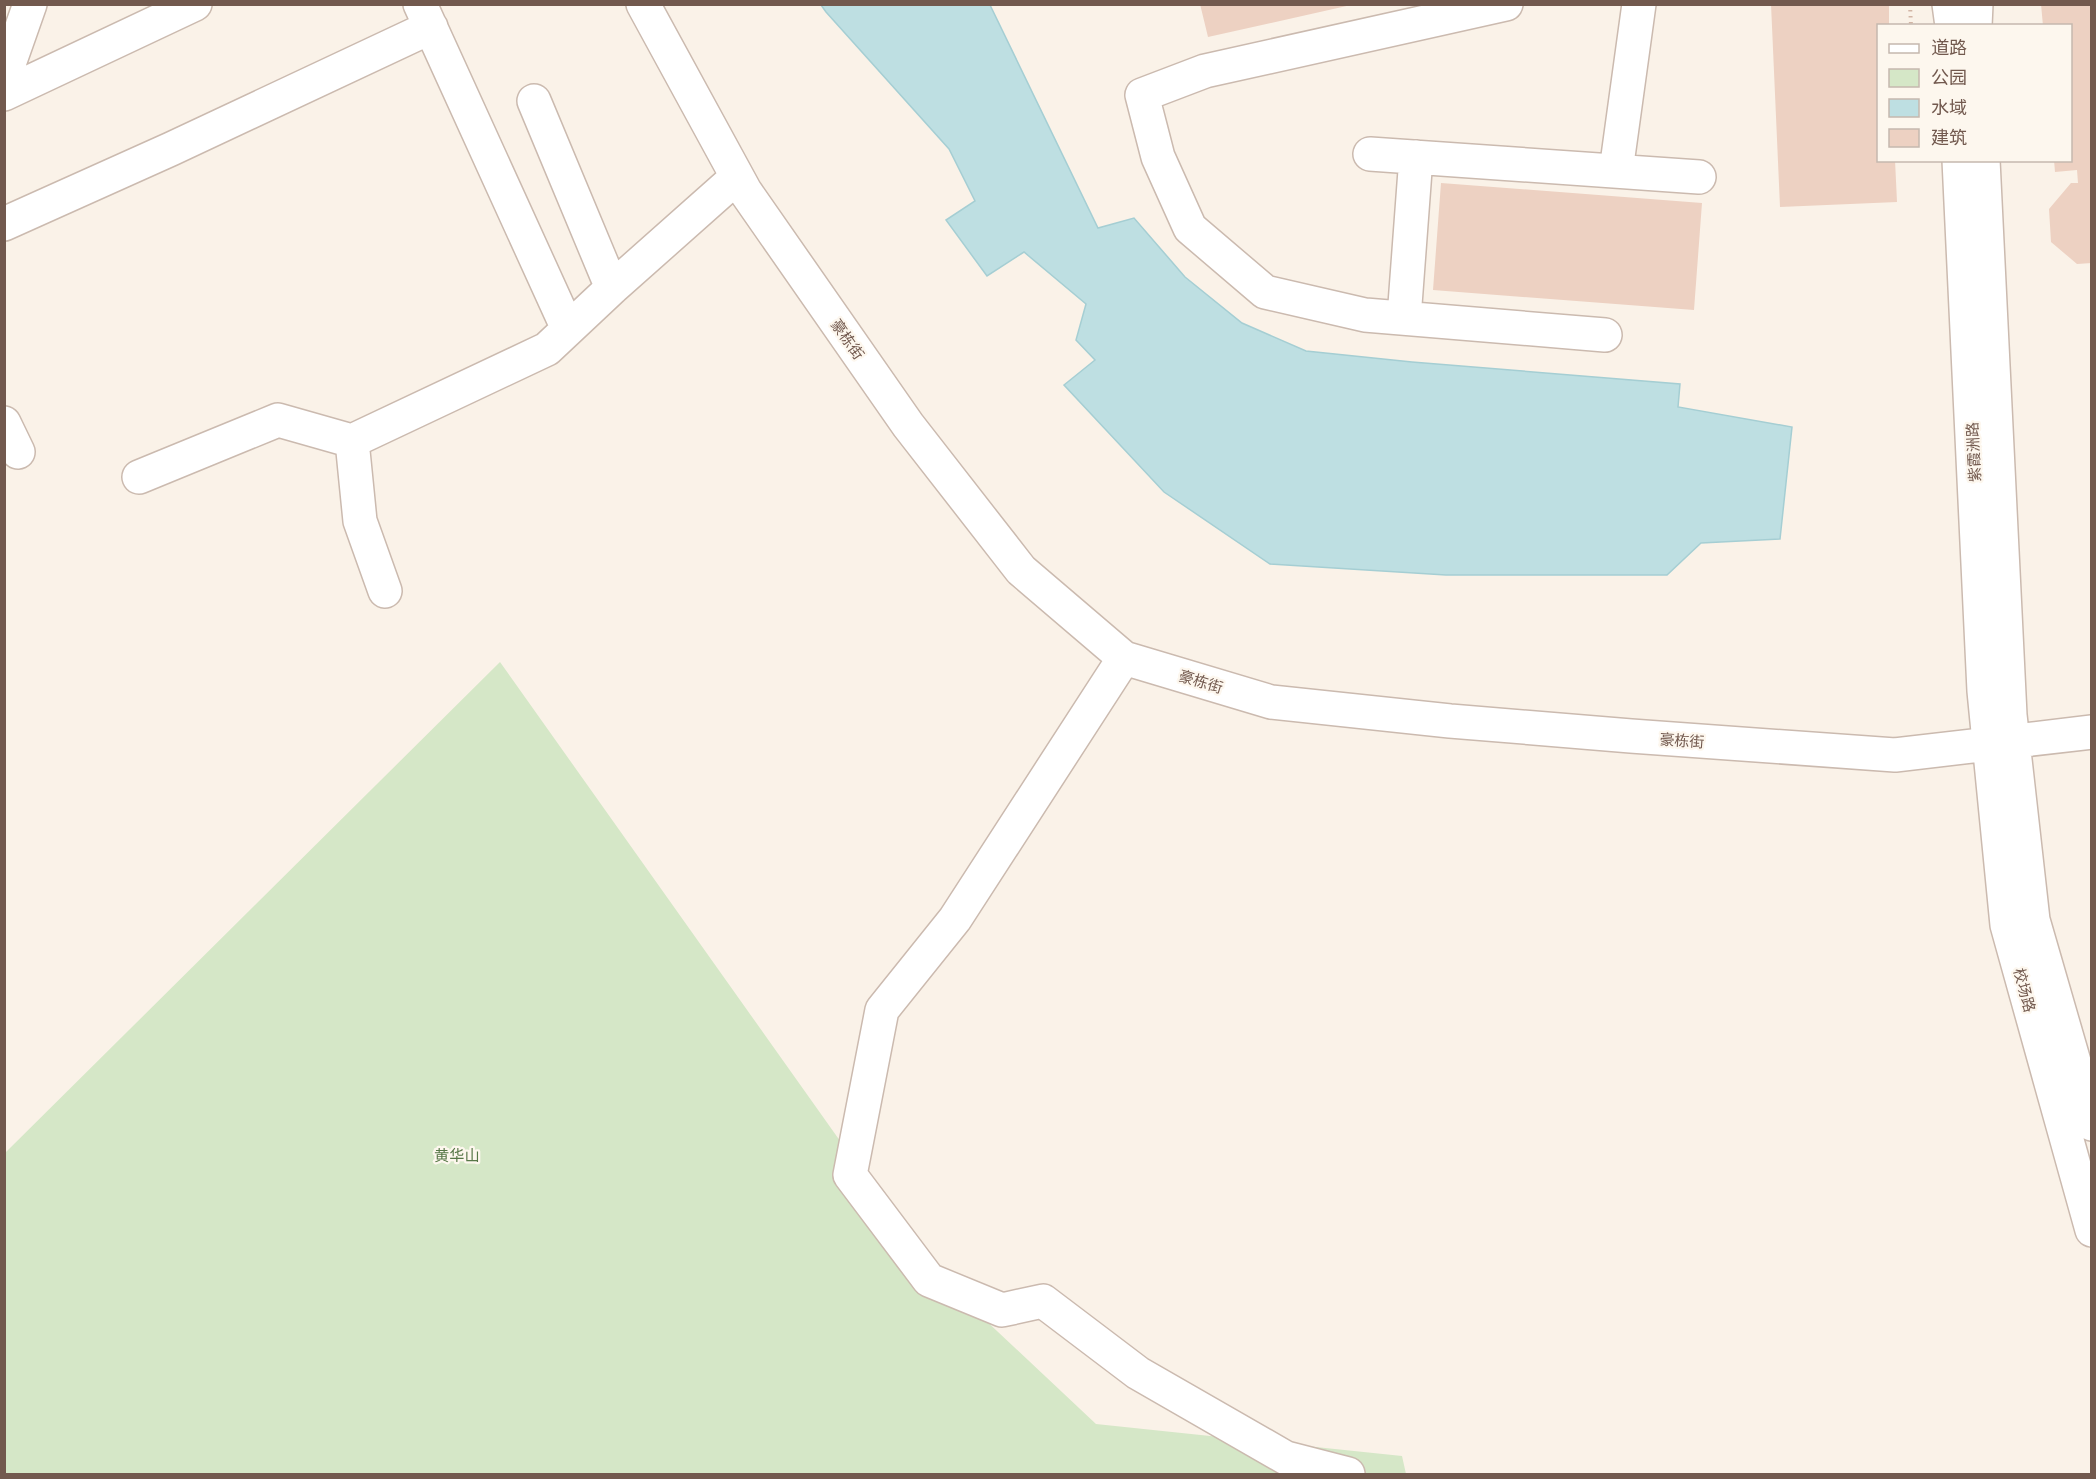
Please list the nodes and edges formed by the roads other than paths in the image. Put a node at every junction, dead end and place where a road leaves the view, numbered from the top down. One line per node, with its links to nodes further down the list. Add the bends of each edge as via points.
1 (30, 4): 11 (street)
2 (195, 4): 12 (street)
3 (643, 4): 19 (street, 豪栋街)
4 (1506, 4): 23 (street, via 1205,71 1142,95 1158,158 1190,228 1198,235 1265,292 1365,315)
5 (1639, 4): 18 (street)
6 (1949, 4): 9 (street)
7 (1976, 4): 10 (street)
8 (426, 16): 21 (street, via 171,149); 24 (street)
9 (1952, 24)
10 (1976, 24)
11 (4, 78)
12 (4, 94)
13 (534, 101): 22 (street)
14 (1370, 154): 15 (street)
15 (1416, 157): 18 (street); 23 (street)
16 (1959, 162): 31 (street, 紫霞洲路, via 1984,691)
17 (1983, 162): 31 (street, 紫霞洲路, via 2008,694)
18 (1616, 171): 20 (street)
19 (737, 177): 22 (street); 29 (street, 豪栋街, via 908,425 1021,570)
20 (1699, 177)
21 (4, 224)
22 (612, 288): 24 (street)
23 (1404, 318): 25 (street)
24 (568, 329): 26 (street, via 547,349)
25 (1605, 335)
26 (352, 441): 27 (street, via 279,420); 28 (street, via 360,521)
27 (139, 477)
28 (385, 591)
29 (1124, 658): 31 (street, 豪栋街, via 1271,702 1450,721 1895,755); 34 (street, via 954,919 882,1010 850,1175 929,1280 1002,1310 1043,1301 1138,1373 1286,1458)
30 (2091, 732): 31 (street, 豪栋街)
31 (2001, 742): 32 (street, 校场路, via 2033,920); 33 (street, 校场路, via 2007,925)
32 (2091, 1124)
33 (2091, 1230)
34 (1348, 1474)

